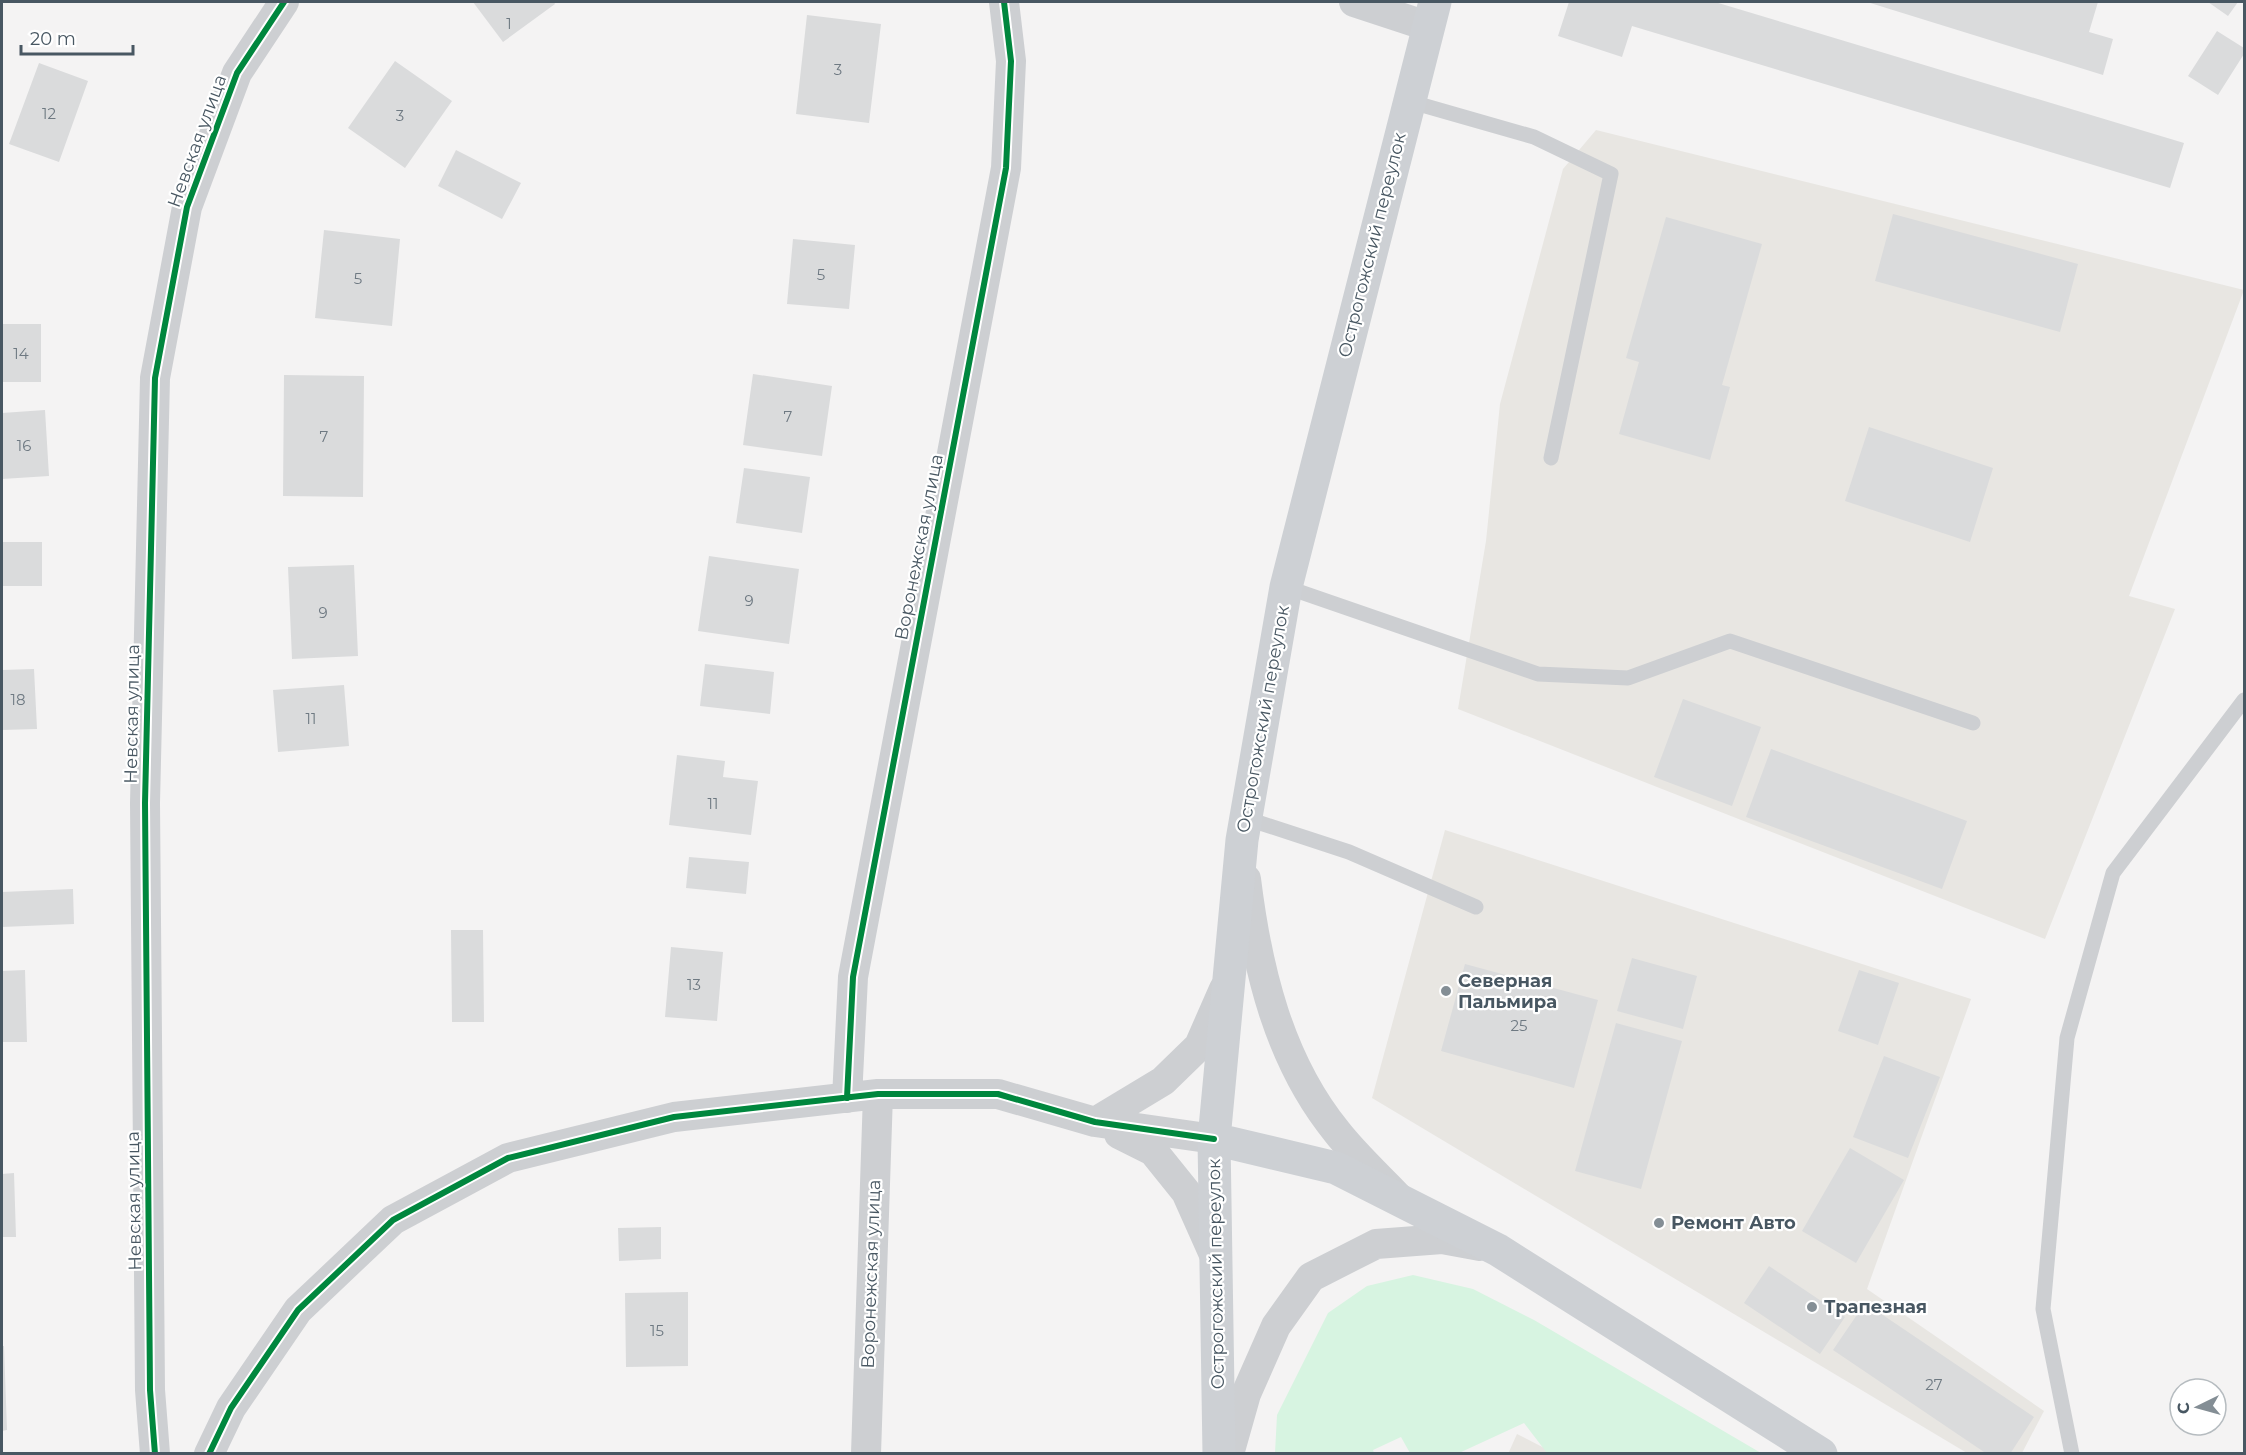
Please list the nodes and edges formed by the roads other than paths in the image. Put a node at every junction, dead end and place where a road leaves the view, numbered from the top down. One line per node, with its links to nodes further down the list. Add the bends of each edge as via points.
1 (284, 2): 20 (street, Невская улица, via 237,72 187,207 155,378 145,803 150,1390)
2 (1004, 2): 14 (street, Воронежская улица, via 1011,61 1006,168 853,976)
3 (1354, 2): 4 (street)
4 (1431, 14): 5 (main road, Острогожский переулок)
5 (1408, 100): 6 (lane, via 1534,137 1611,174); 7 (main road, Острогожский переулок)
6 (1551, 458)
7 (1286, 587): 9 (lane, via 1538,674 1628,678 1730,641); 10 (main road, Острогожский переулок)
8 (2244, 700): 26 (lane, via 2113,873 2067,1038 2043,1309)
9 (1973, 723)
10 (1244, 829): 11 (lane, via 1349,852); 12 (main road, Острогожский переулок); 17 (street, via 1251,917 1263,981 1292,1063 1336,1132)
11 (1476, 907)
12 (1228, 978): 15 (street, via 1199,1046 1163,1081); 16 (main road, Острогожский переулок)
13 (878, 1094): 14 (street); 15 (street, via 998,1094); 22 (street, Воронежская улица)
14 (847, 1098): 21 (street, via 674,1117 508,1158 393,1221 298,1311 231,1408)
15 (1095, 1122): 16 (street); 19 (street, via 1153,1151 1186,1192)
16 (1214, 1139): 17 (main road, via 1336,1168); 19 (main road, Острогожский переулок)
17 (1404, 1202): 18 (main road)
18 (1498, 1250): 24 (street, via 1442,1239 1376,1244 1311,1277 1276,1326 1246,1394); 25 (main road)
19 (1216, 1258): 23 (main road, Острогожский переулок)
20 (155, 1454)
21 (209, 1454)
22 (866, 1454)
23 (1219, 1454)
24 (1229, 1454)
25 (1821, 1454)
26 (2072, 1454)

